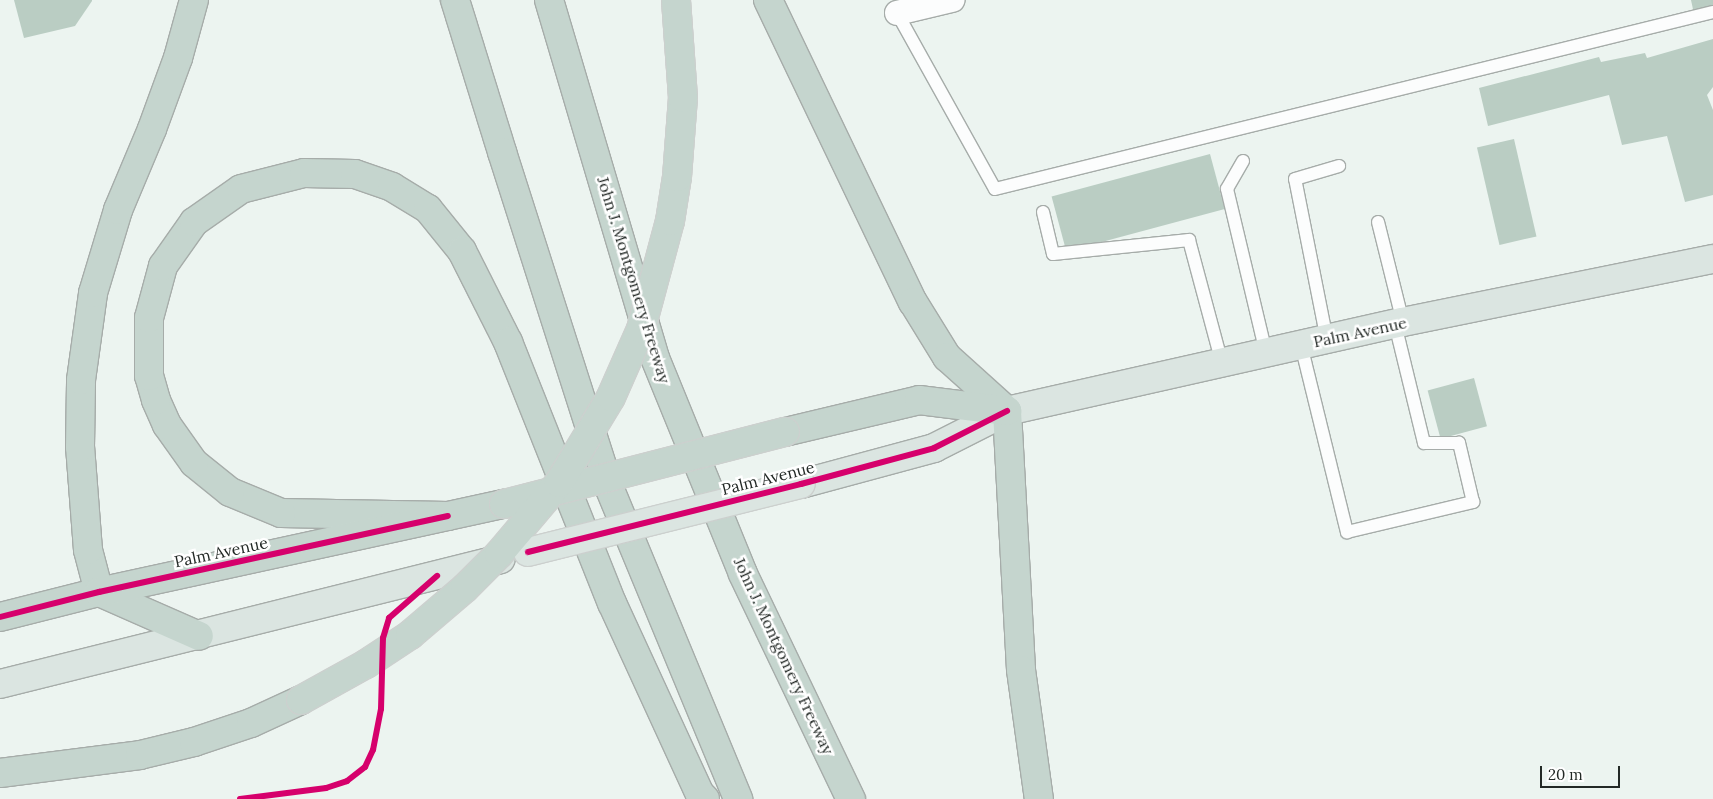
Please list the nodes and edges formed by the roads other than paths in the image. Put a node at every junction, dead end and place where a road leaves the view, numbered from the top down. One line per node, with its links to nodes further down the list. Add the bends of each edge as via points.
1 (194, 0): 20 (highway, via 178,58 118,210 94,293 81,380 80,447 88,550)
2 (456, 0): 26 (highway, via 609,487)
3 (549, 0): 27 (highway, John J. Montgomery Freeway, via 655,358 744,574)
4 (676, 0): 24 (highway, bridge, via 683,98 677,177 670,221 641,329 611,397 559,483 499,554 442,610 410,635 301,700 251,723 140,755)
5 (768, 0): 18 (highway, via 913,302 947,357)
6 (952, 0): 8 (street)
7 (1713, 12): 8 (lane, via 995,189)
8 (897, 13)
9 (1242, 161): 16 (lane, via 1227,189)
10 (1339, 166): 15 (lane, via 1295,178)
11 (1043, 212): 17 (lane, via 1053,254 1189,240)
12 (1378, 222): 14 (lane)
13 (1713, 259): 14 (main road, Palm Avenue)
14 (1399, 323): 15 (main road, Palm Avenue); 15 (lane, via 1424,443 1459,443 1473,502 1347,532)
15 (1314, 342): 16 (main road, Palm Avenue)
16 (1266, 353): 17 (main road, Palm Avenue)
17 (1222, 363): 18 (main road, Palm Avenue)
18 (1007, 411): 19 (highway, Palm Avenue, bridge, via 920,400); 22 (main road, Palm Avenue, bridge, via 934,448); 28 (highway, via 1021,670)
19 (448, 516): 20 (highway, Palm Avenue); 25 (highway, via 281,513 230,492 194,463 167,425 156,400 150,376 149,318 163,266 194,222 241,189 304,173 355,174 392,187 428,209 462,251 508,342 612,603)
20 (99, 592): 21 (highway, Palm Avenue); 22 (highway)
21 (0, 617)
22 (199, 636): 23 (main road, Palm Avenue)
23 (0, 684)
24 (0, 773)
25 (705, 799)
26 (738, 799)
27 (851, 799)
28 (1039, 799)

